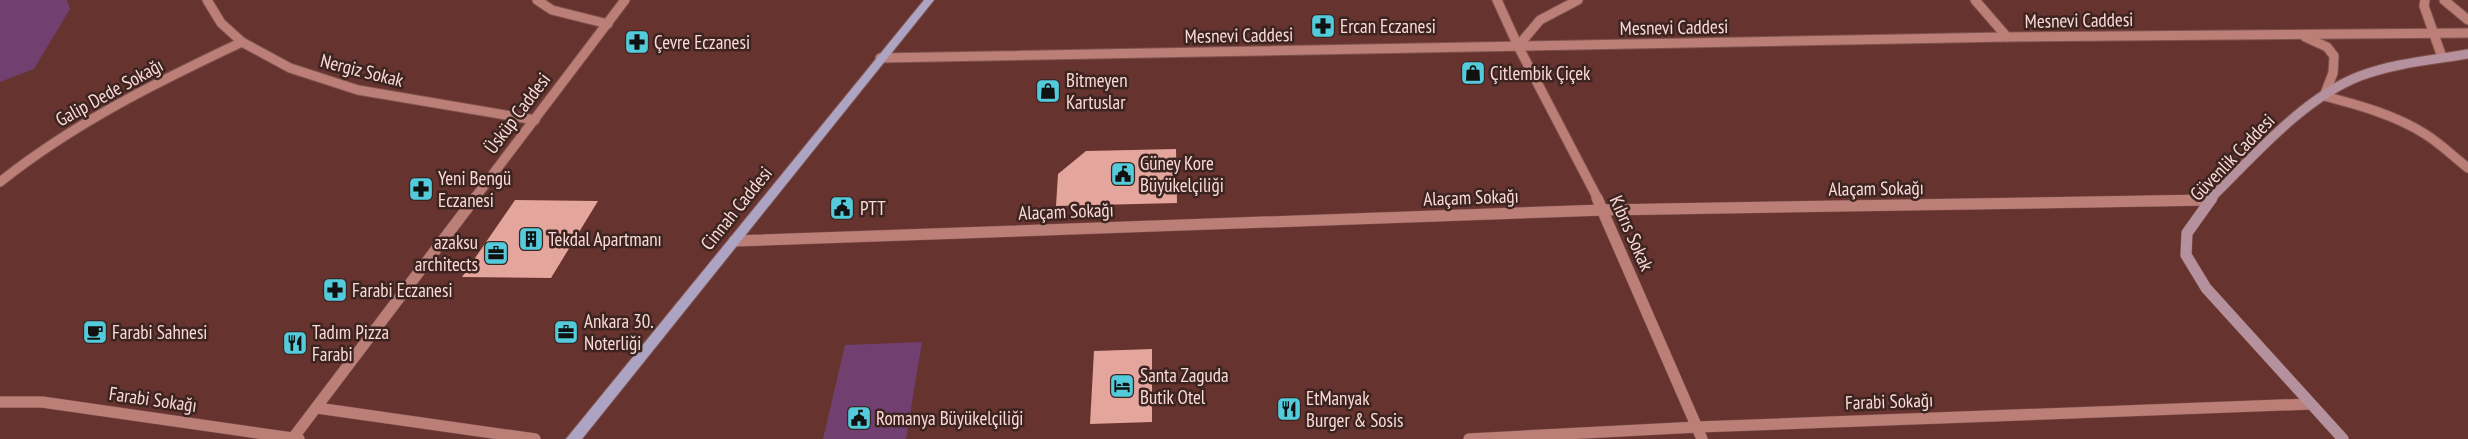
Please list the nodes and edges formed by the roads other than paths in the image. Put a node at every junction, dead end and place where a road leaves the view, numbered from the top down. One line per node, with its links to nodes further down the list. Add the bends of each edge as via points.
1 (207, 0): 16 (street, Nergiz Sokak, via 221,23)
2 (538, 0): 11 (street, via 552,10)
3 (625, 0): 11 (street, Üsküp Caddesi)
4 (929, 0): 20 (main road, Cinnah Caddesi)
5 (1497, 0): 17 (street, Kıbrıs Sokak)
6 (1578, 0): 17 (street, via 1540,20)
7 (1975, 0): 15 (street)
8 (2425, 0): 12 (street)
9 (2444, 0): 10 (street)
10 (2468, 20)
11 (608, 24): 22 (street, Üsküp Caddesi)
12 (2432, 32): 13 (street, Mesnevi Caddesi); 14 (street, Mesnevi Caddesi); 19 (street)
13 (2468, 33)
14 (2299, 34): 15 (street, Mesnevi Caddesi); 21 (street, via 2327,47 2334,56 2333,73)
15 (2006, 37): 17 (street, Mesnevi Caddesi)
16 (242, 42): 22 (street, Nergiz Sokak, via 290,68 358,90); 24 (street, Galip Dede Sokağı, via 135,92 85,120)
17 (1518, 46): 20 (street, Mesnevi Caddesi); 26 (street, Kıbrıs Sokak)
18 (2468, 54): 19 (main road, Güvenlik Caddesi)
19 (2442, 57): 21 (main road, Güvenlik Caddesi, via 2391,66 2358,78)
20 (880, 58): 27 (main road, Cinnah Caddesi)
21 (2324, 96): 23 (street, via 2398,120 2426,135); 25 (main road, Güvenlik Caddesi, via 2284,127)
22 (535, 120): 30 (street, Üsküp Caddesi)
23 (2468, 168)
24 (0, 182)
25 (2209, 200): 26 (street, Alaçam Sokağı); 29 (main road, Güvenlik Caddesi, via 2187,232 2186,255 2206,288)
26 (1604, 210): 27 (street, Alaçam Sokağı); 31 (street, Kıbrıs Sokak)
27 (734, 241): 34 (main road, Cinnah Caddesi)
28 (0, 402): 32 (street, Farabi Sokağı, via 42,402)
29 (2310, 404): 31 (street, Farabi Sokağı); 37 (main road, Güvenlik Caddesi)
30 (317, 408): 32 (street, Üsküp Caddesi); 33 (street)
31 (1698, 427): 35 (street, Farabi Sokağı); 36 (street, Kıbrıs Sokak)
32 (296, 438)
33 (535, 439)
34 (574, 439)
35 (1469, 439)
36 (1702, 439)
37 (2342, 439)

